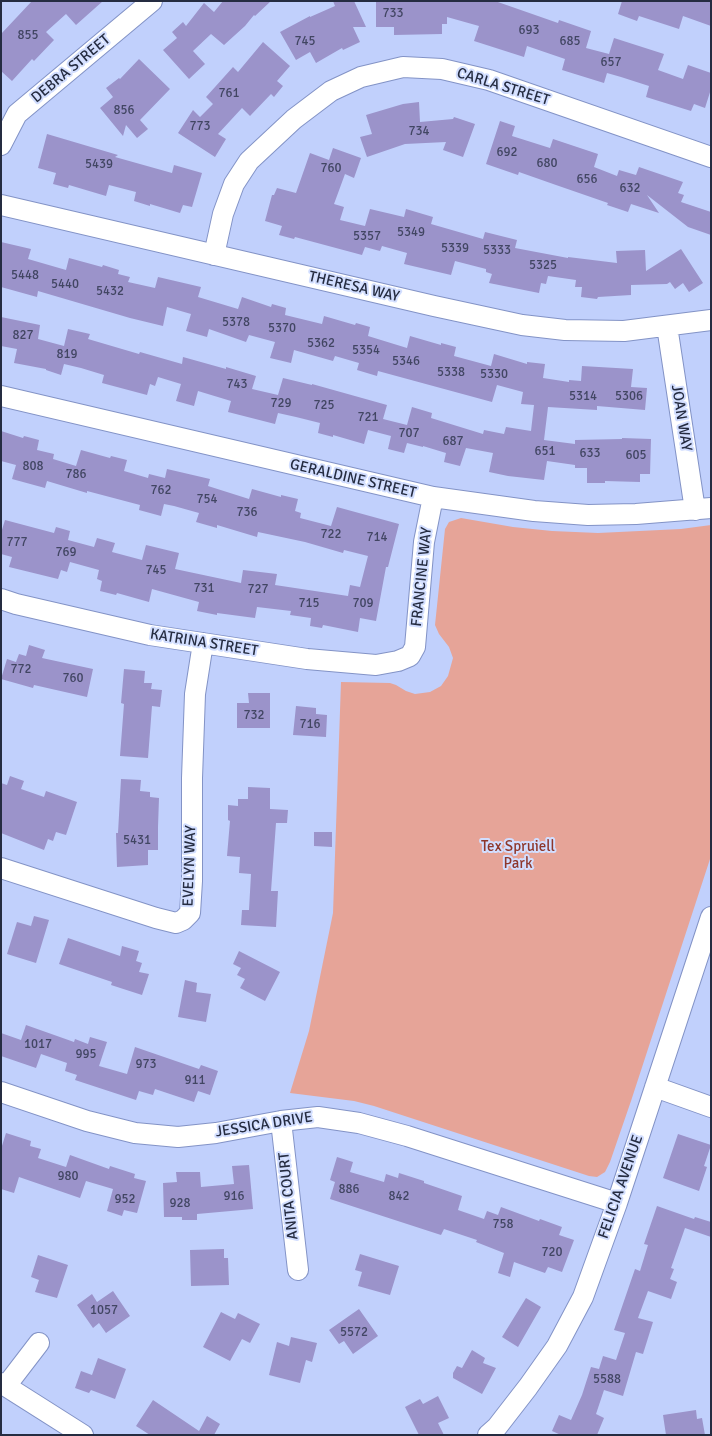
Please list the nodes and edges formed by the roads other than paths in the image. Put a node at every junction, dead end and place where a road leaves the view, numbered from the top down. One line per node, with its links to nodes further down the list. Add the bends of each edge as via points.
1 (152, 1): 2 (street, DEBRA STREET, via 18,114)
2 (1, 145)
3 (711, 157): 5 (street, CARLA STREET, via 489,80 442,69 403,67 361,77 331,91 294,119 249,161 234,184 222,214)
4 (1, 205): 5 (street, THERESA WAY)
5 (214, 255): 7 (street, THERESA WAY, via 522,325 565,330 624,331)
6 (711, 320): 7 (street, THERESA WAY)
7 (667, 326): 10 (street, JOAN WAY)
8 (1, 396): 9 (street, GERALDINE STREET)
9 (433, 498): 10 (street, GERALDINE STREET, via 588,515); 13 (street, FRANCINE WAY, via 424,542 415,647)
10 (703, 509)
11 (1, 599): 12 (street, KATRINA STREET, via 150,635)
12 (203, 643): 13 (street, KATRINA STREET, via 307,659 376,665); 14 (street, EVELYN WAY, via 195,694 190,913 176,923)
13 (410, 656)
14 (1, 868)
15 (711, 917): 16 (street, FELICIA AVENUE)
16 (655, 1087): 18 (street); 20 (street, FELICIA AVENUE)
17 (1, 1092): 19 (street, JESSICA DRIVE, via 87,1121 136,1133 178,1137)
18 (711, 1107)
19 (281, 1121): 20 (street, JESSICA DRIVE, via 318,1117 359,1123); 21 (street, ANITA COURT)
20 (617, 1203): 24 (street, FELICIA AVENUE, via 583,1297 557,1346)
21 (298, 1270)
22 (38, 1343): 23 (street)
23 (3, 1384): 25 (street)
24 (498, 1432)
25 (83, 1435)

